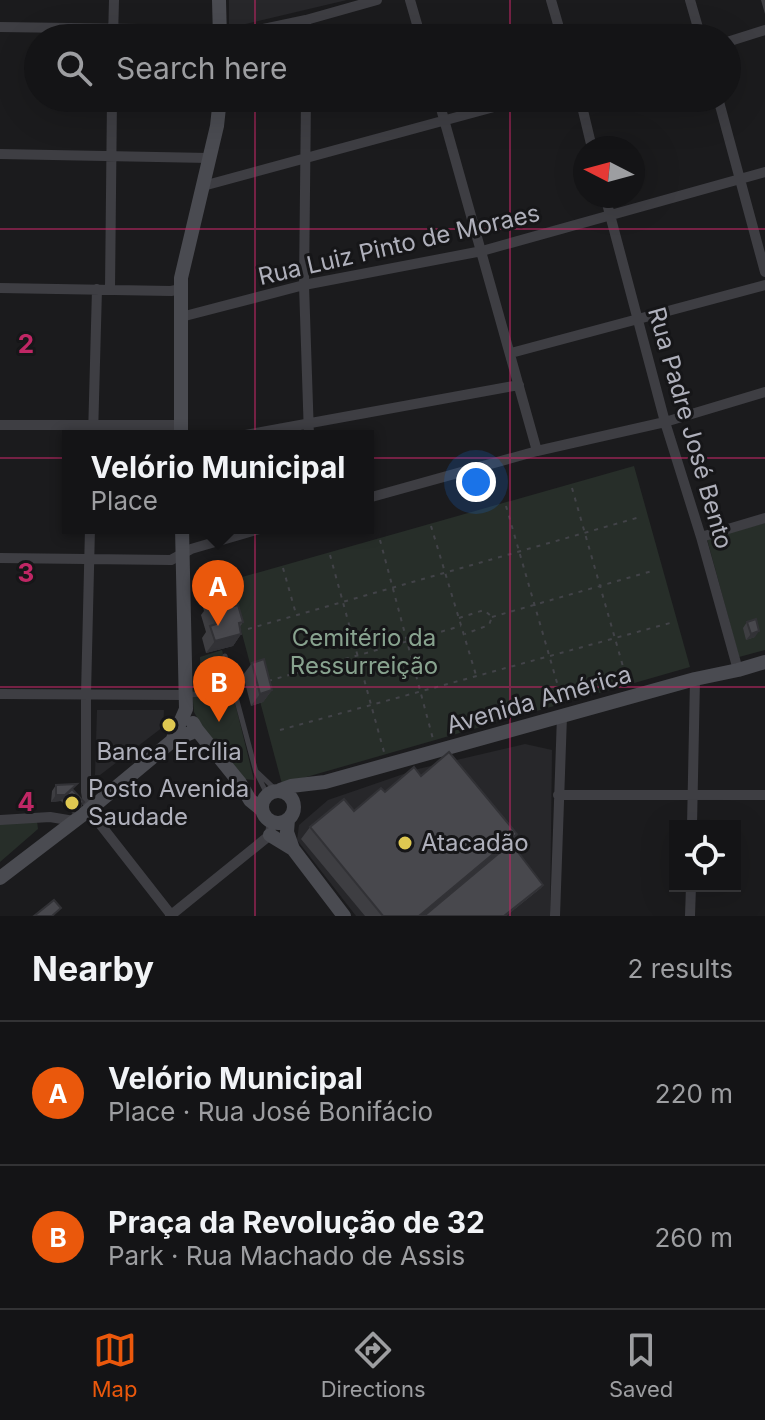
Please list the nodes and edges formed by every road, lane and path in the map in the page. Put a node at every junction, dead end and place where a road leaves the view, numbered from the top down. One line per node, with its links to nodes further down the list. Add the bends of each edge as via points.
1 (114, 0): 8 (street)
2 (219, 0): 9 (street)
3 (377, 0): 7 (street)
4 (410, 0): 12 (street)
5 (551, 0): 13 (street)
6 (690, 0): 14 (street)
7 (306, 20): 10 (street); 11 (street)
8 (113, 24)
9 (220, 24)
10 (287, 24)
11 (306, 24)
12 (417, 24)
13 (558, 24)
14 (697, 24)
15 (0, 27): 16 (street)
16 (24, 28)
17 (765, 30): 18 (street)
18 (741, 38)
19 (112, 112): 29 (street)
20 (219, 112): 31 (street)
21 (306, 112): 30 (street)
22 (442, 112): 26 (street)
23 (474, 112): 26 (street)
24 (583, 112): 27 (street)
25 (722, 112): 33 (street)
26 (444, 120): 30 (street); 37 (street)
27 (589, 136)
28 (0, 154): 29 (street)
29 (111, 156): 31 (street); 43 (street)
30 (306, 157): 34 (street); 39 (street)
31 (209, 158): 34 (street)
32 (765, 172): 33 (street, Rua Luiz Pinto de Moraes)
33 (740, 179): 36 (street, Rua Luiz Pinto de Moraes); 38 (street)
34 (203, 186): 44 (street)
35 (608, 208): 36 (street, Rua Padre José Bento)
36 (609, 215): 37 (street, Rua Luiz Pinto de Moraes); 46 (street, Rua Padre José Bento)
37 (482, 251): 39 (street, Rua Luiz Pinto de Moraes); 47 (street)
38 (765, 272)
39 (304, 285): 45 (street, Rua Luiz Pinto de Moraes); 51 (street)
40 (765, 285): 46 (street)
41 (0, 288): 42 (street)
42 (97, 289): 43 (street); 54 (street)
43 (110, 289): 44 (street)
44 (181, 289): 45 (street)
45 (181, 317): 55 (street)
46 (637, 319): 47 (street); 50 (street, Rua Padre José Bento)
47 (511, 353): 48 (street)
48 (519, 385): 51 (street); 58 (street)
49 (765, 392): 50 (street)
50 (665, 422): 58 (street); 69 (street, Rua Padre José Bento)
51 (308, 423): 56 (street); 57 (street)
52 (0, 425): 53 (street)
53 (78, 430)
54 (93, 430)
55 (181, 430)
56 (271, 430)
57 (309, 430)
58 (537, 451): 60 (street)
59 (572, 488): 65 (path)
60 (374, 496)
61 (506, 506): 71 (path)
62 (640, 517): 65 (path)
63 (765, 518): 69 (street)
64 (431, 526): 78 (path)
65 (585, 533): 71 (path); 79 (path)
66 (90, 534): 75 (street)
67 (182, 534): 72 (street)
68 (242, 534): 72 (street)
69 (701, 537): 96 (street, Rua Padre José Bento)
70 (380, 540): 80 (path)
71 (518, 552): 78 (path); 82 (path)
72 (182, 554): 75 (street, via 171,560); 106 (street)
73 (330, 555): 81 (path)
74 (0, 558): 75 (street)
75 (89, 559): 104 (street)
76 (283, 568): 83 (path)
77 (652, 571): 79 (path)
78 (445, 572): 80 (path); 85 (path)
79 (600, 586): 82 (path); 90 (path)
80 (393, 587): 81 (path); 91 (path)
81 (343, 602): 83 (path); 93 (path)
82 (534, 605): 84 (path); 94 (path)
83 (297, 615): 88 (path)
84 (492, 617): 85 (path, via 484,610); 89 (path, via 489,625)
85 (459, 618): 87 (path)
86 (670, 623): 90 (path)
87 (461, 626): 89 (path); 91 (path)
88 (248, 629)
89 (464, 634): 97 (path)
90 (614, 639): 94 (path); 100 (path)
91 (407, 641): 93 (path); 102 (path)
92 (225, 656): 101 (lane)
93 (357, 656): 99 (path); 107 (path)
94 (549, 656): 97 (path); 105 (path)
95 (765, 662): 96 (street, Avenida América)
96 (738, 670): 98 (street, Avenida América)
97 (476, 676): 102 (path)
98 (695, 679): 108 (street, Avenida América); 117 (street)
99 (266, 682)
100 (628, 684)
101 (236, 691): 106 (lane); 114 (lane)
102 (421, 691): 107 (path); 111 (path)
103 (0, 694): 104 (street)
104 (86, 694): 106 (street); 120 (street)
105 (562, 700)
106 (186, 702): 109 (street); 112 (street)
107 (371, 705): 110 (path); 113 (path)
108 (562, 716): 115 (street, Avenida América); 116 (street)
109 (197, 730): 112 (street); 119 (street, via 240,783)
110 (280, 730)
111 (433, 739)
112 (172, 741): 120 (street)
113 (385, 753)
114 (256, 772): 119 (lane); 119 (lane)
115 (325, 782): 119 (street, Avenida América, via 291,786); 121 (street, Avenida América)
116 (558, 795): 117 (street); 130 (street)
117 (693, 795): 118 (street); 123 (street)
118 (765, 795)
119 (270, 805): 121 (street, via 277,823); 121 (street, via 285,792 292,798); 125 (street); 128 (street)
120 (89, 810): 124 (street); 128 (street)
121 (291, 814): 125 (street, via 287,832)
122 (0, 820): 124 (street)
123 (692, 820)
124 (74, 821): 126 (street)
125 (293, 849): 129 (street)
126 (0, 878)
127 (691, 892): 131 (street)
128 (171, 916)
129 (344, 916)
130 (555, 916)
131 (690, 916)

